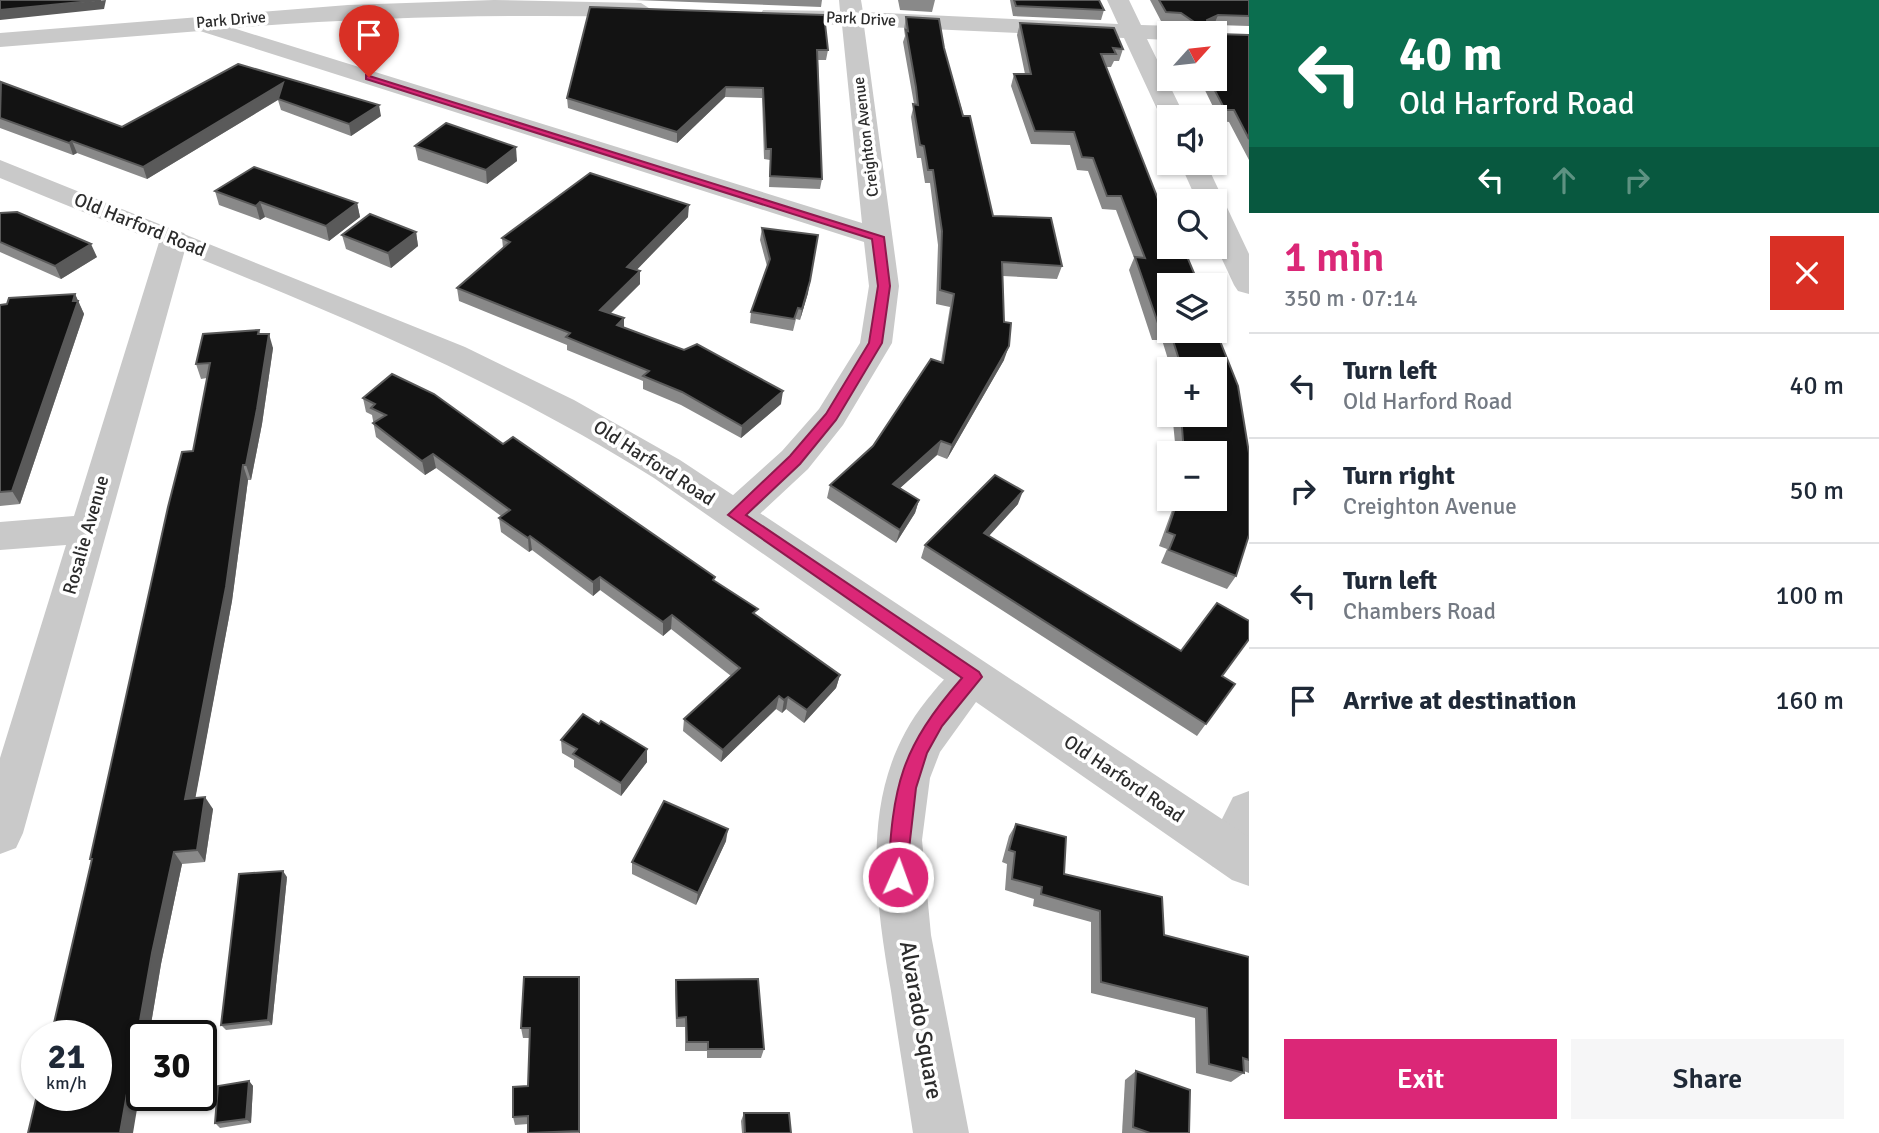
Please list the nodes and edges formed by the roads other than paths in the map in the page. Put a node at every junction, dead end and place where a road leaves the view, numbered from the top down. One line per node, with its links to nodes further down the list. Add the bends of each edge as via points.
1 (245, 0): 6 (street)
2 (1118, 0): 7 (street)
3 (851, 9): 5 (street, Park Drive); 7 (street, Park Drive); 12 (street, Creighton Avenue)
4 (660, 11): 6 (street, Park Drive, via 422,8)
5 (742, 14)
6 (198, 22): 9 (street, Park Drive); 12 (street, via 236,38)
7 (1133, 32): 8 (street, Park Drive); 10 (street)
8 (1157, 33)
9 (0, 40)
10 (1166, 105)
11 (0, 168): 14 (street, Old Harford Road)
12 (878, 237): 16 (street, Creighton Avenue, via 884,286 876,343 831,417 795,460)
13 (1227, 238): 15 (street)
14 (174, 239): 16 (street, Old Harford Road, via 502,375 631,446); 17 (street, Rosalie Avenue)
15 (1249, 285)
16 (735, 515): 19 (street, Old Harford Road)
17 (87, 529): 18 (street); 20 (street, Rosalie Avenue)
18 (0, 536)
19 (973, 677): 21 (street, Old Harford Road); 22 (street, Alvarado Square, via 936,721 919,750 906,788 900,829 898,877)
20 (0, 832)
21 (1242, 843)
22 (941, 1133)

